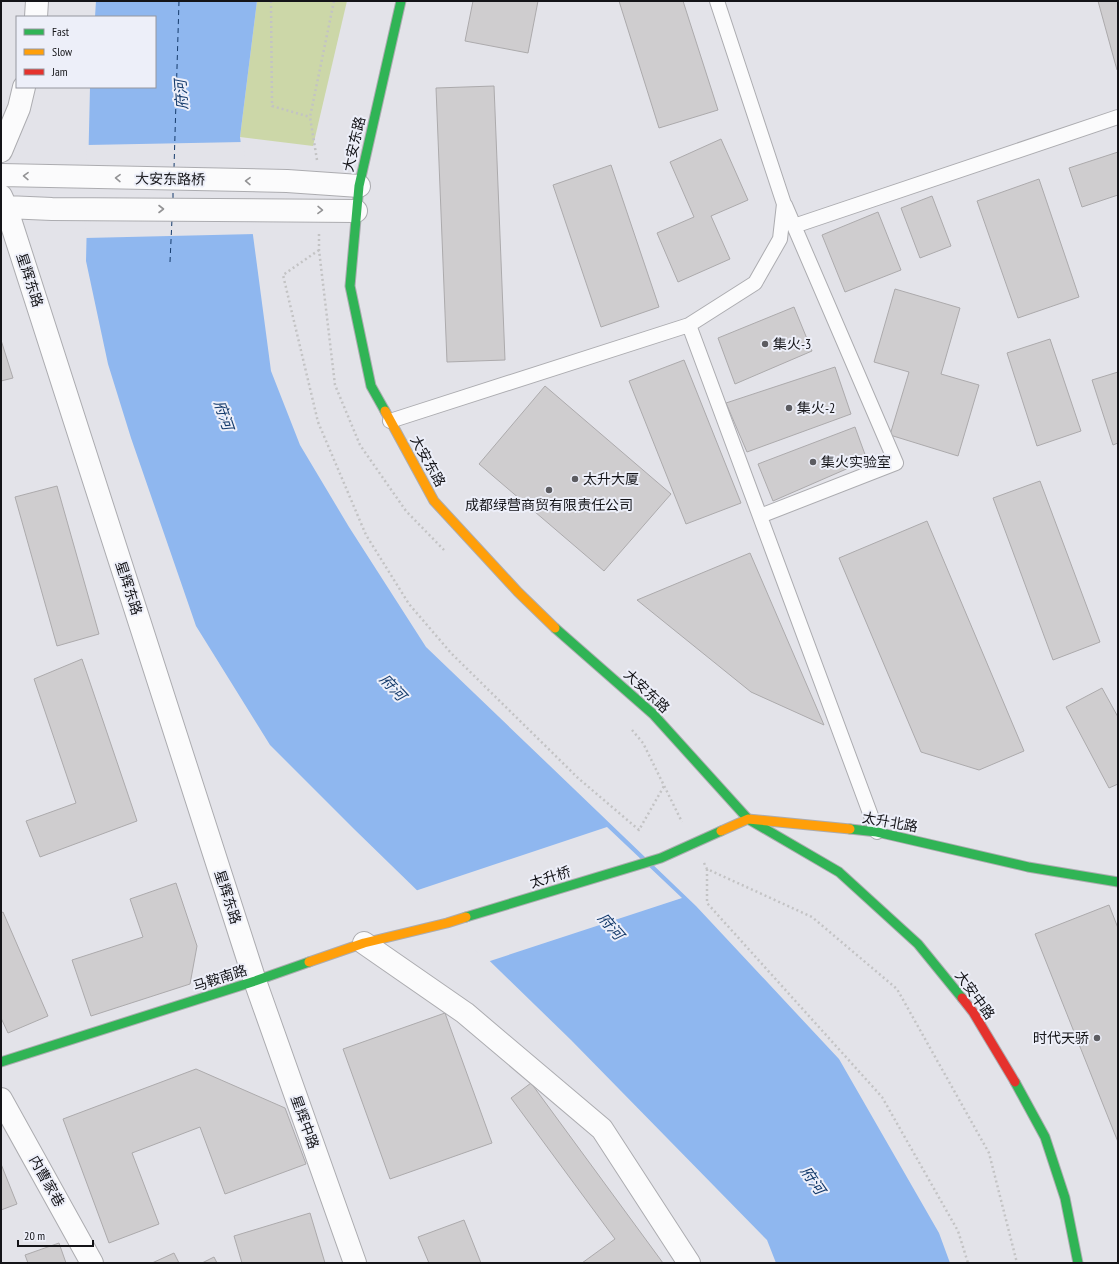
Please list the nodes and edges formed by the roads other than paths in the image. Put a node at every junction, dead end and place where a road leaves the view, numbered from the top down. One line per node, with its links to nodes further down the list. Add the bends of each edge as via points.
1 (36, 1): 4 (street)
2 (401, 1): 9 (street, 大安东路)
3 (717, 1): 11 (lane)
4 (36, 16)
5 (24, 88): 7 (street, via 19,108)
6 (1118, 117): 13 (lane)
7 (1, 151)
8 (1, 175): 9 (street, 大安东路桥, one-way to 8, via 287,181)
9 (359, 186): 12 (street, 大安东路)
10 (4, 201): 12 (street, one-way to 12, via 52,209); 23 (street, 星辉东路)
11 (784, 204): 13 (lane); 14 (lane, via 780,239 755,283)
12 (356, 210): 15 (street, 大安东路, via 350,286 371,386)
13 (794, 226): 16 (lane, via 896,463)
14 (690, 325): 15 (lane); 16 (lane)
15 (390, 421): 17 (street, 大安东路, via 434,501 556,629 653,714)
16 (760, 516): 18 (lane)
17 (748, 819): 18 (street, 太升北路); 19 (street, 太升北路); 29 (street, 大安中路, via 839,872 918,944 973,1012 1045,1137 1064,1198)
18 (877, 832): 20 (street, 太升北路, via 1028,867)
19 (661, 858): 21 (street, 太升桥)
20 (1118, 882)
21 (447, 923): 22 (street, 马鞍南路)
22 (364, 943): 23 (street, 马鞍南路); 28 (street, via 465,1013 602,1129)
23 (256, 981): 24 (street, 马鞍南路); 27 (street, 星辉中路)
24 (1, 1062)
25 (1, 1099): 26 (street, 内曹家巷)
26 (92, 1263)
27 (356, 1263)
28 (689, 1263)
29 (1078, 1263)

